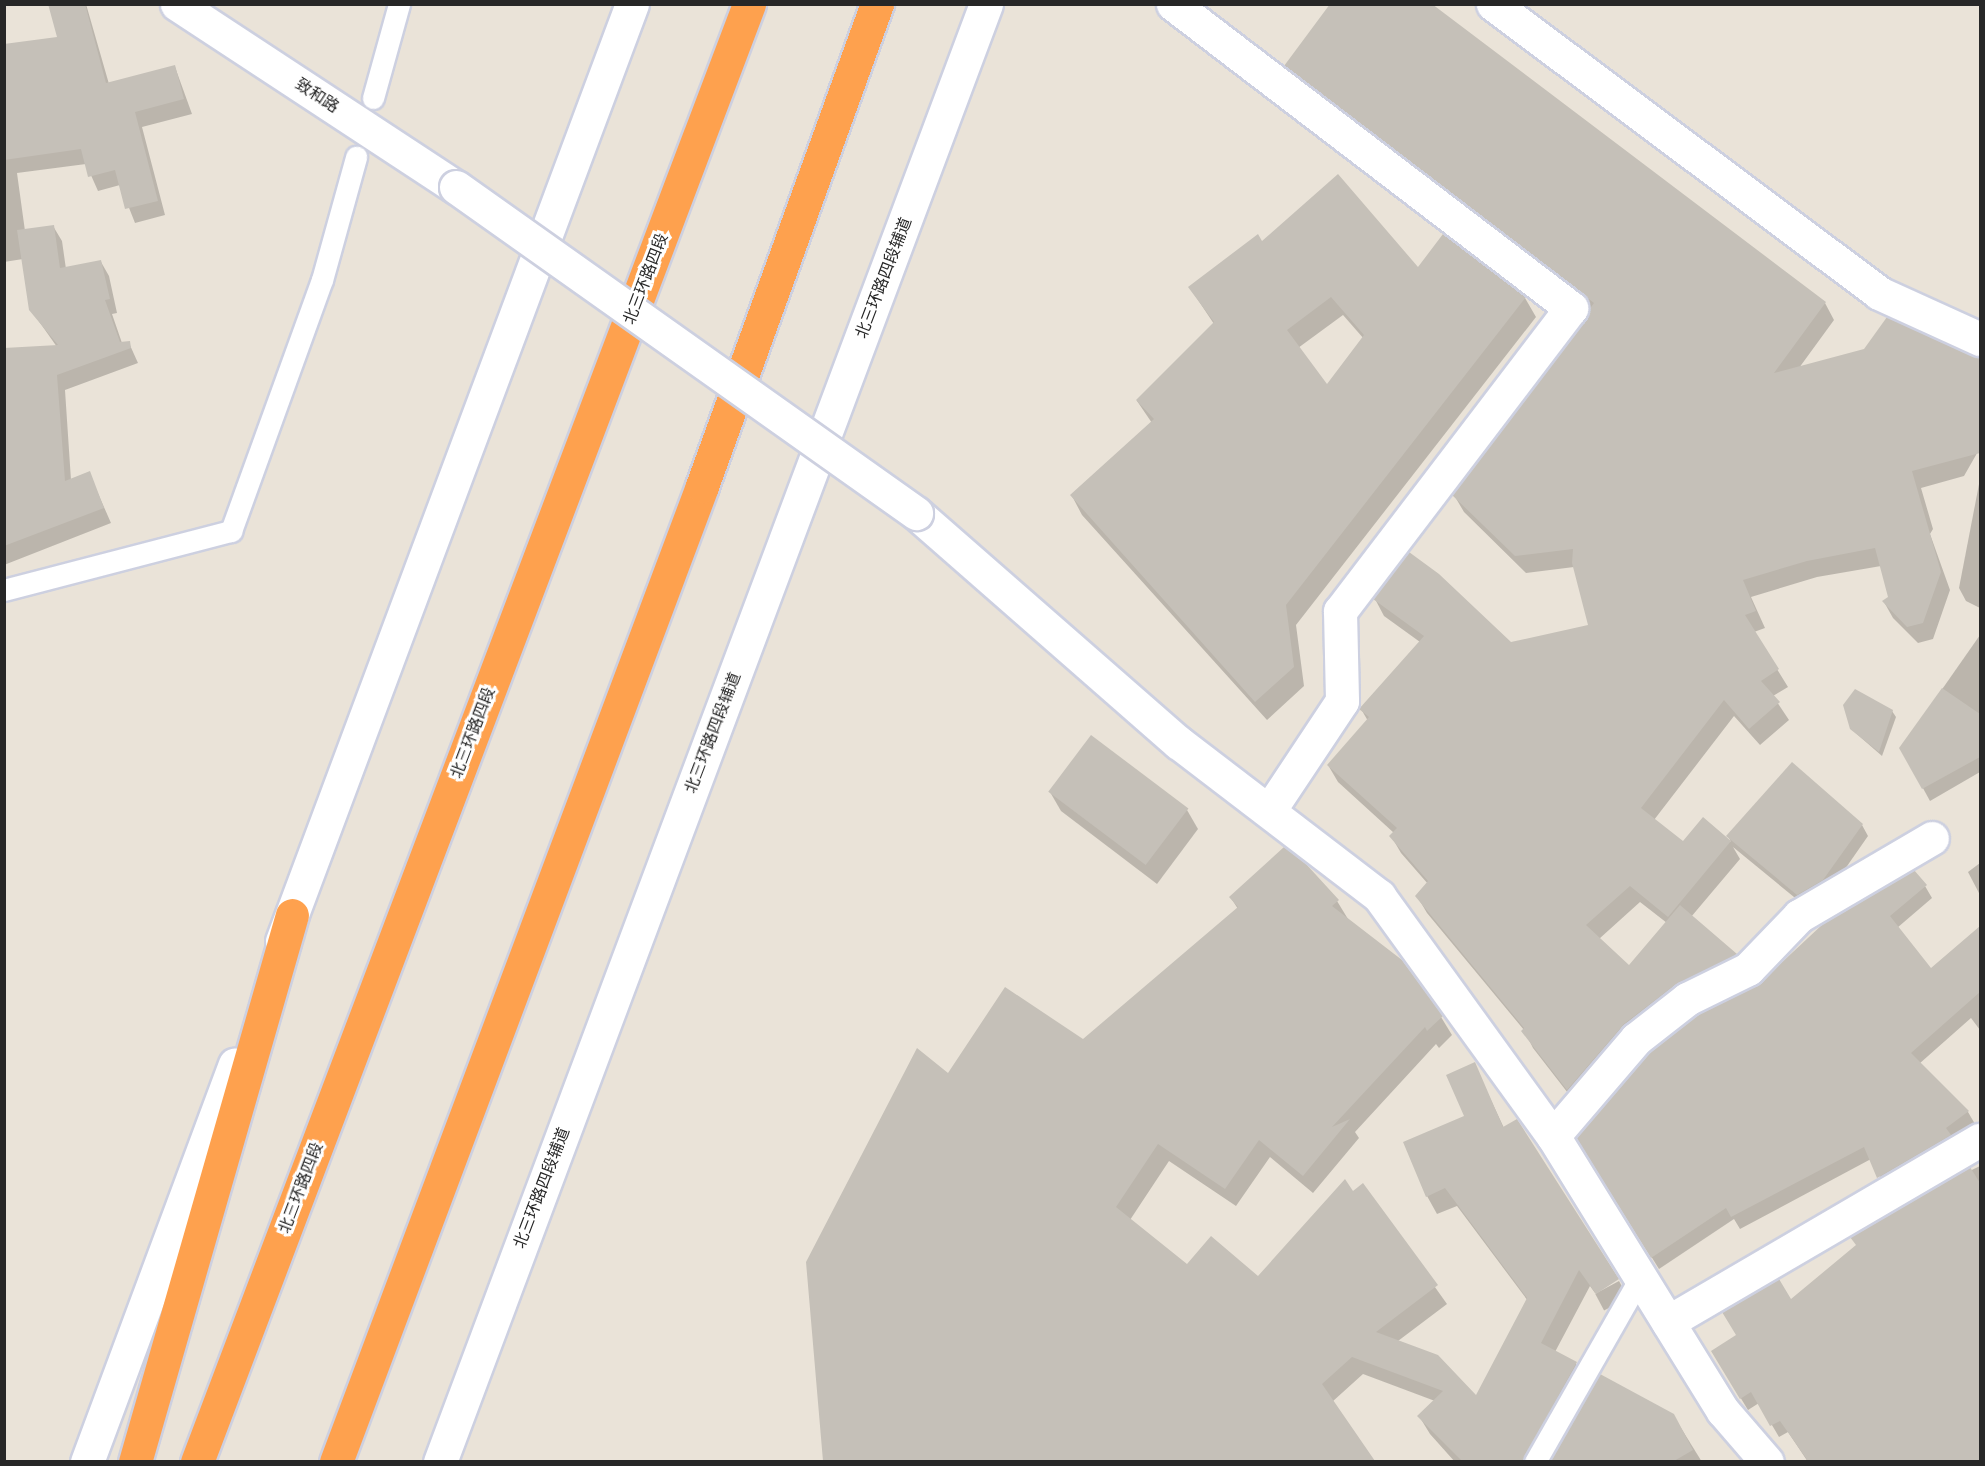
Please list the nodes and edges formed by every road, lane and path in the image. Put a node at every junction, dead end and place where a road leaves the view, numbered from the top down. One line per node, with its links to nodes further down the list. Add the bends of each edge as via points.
1 (177, 4): 13 (street, 致和路, bridge, via 456,187 916,513 1179,743)
2 (399, 4): 9 (lane)
3 (632, 4): 15 (street)
4 (749, 4): 22 (highway, 北三环路四段)
5 (877, 4): 23 (highway, via 702,486)
6 (986, 4): 24 (street, 北三环路四段辅道)
7 (1173, 4): 13 (street, via 1571,308 1340,611 1342,701)
8 (1493, 4): 11 (street, via 1878,293)
9 (373, 98)
10 (356, 157): 12 (lane, via 322,280 231,531)
11 (1980, 339)
12 (4, 590)
13 (1269, 811): 16 (street, 致和路, via 1379,897)
14 (1932, 838): 16 (street, via 1799,916 1748,969 1687,999 1670,1012 1636,1039)
15 (292, 915): 20 (street); 21 (highway)
16 (1553, 1136): 18 (street, 致和路)
17 (1980, 1140): 19 (street)
18 (1640, 1278): 19 (street, 致和路); 25 (lane)
19 (1668, 1322): 26 (street, 致和路, via 1723,1411)
20 (87, 1461)
21 (135, 1461)
22 (197, 1461)
23 (336, 1461)
24 (440, 1461)
25 (1535, 1461)
26 (1767, 1461)

